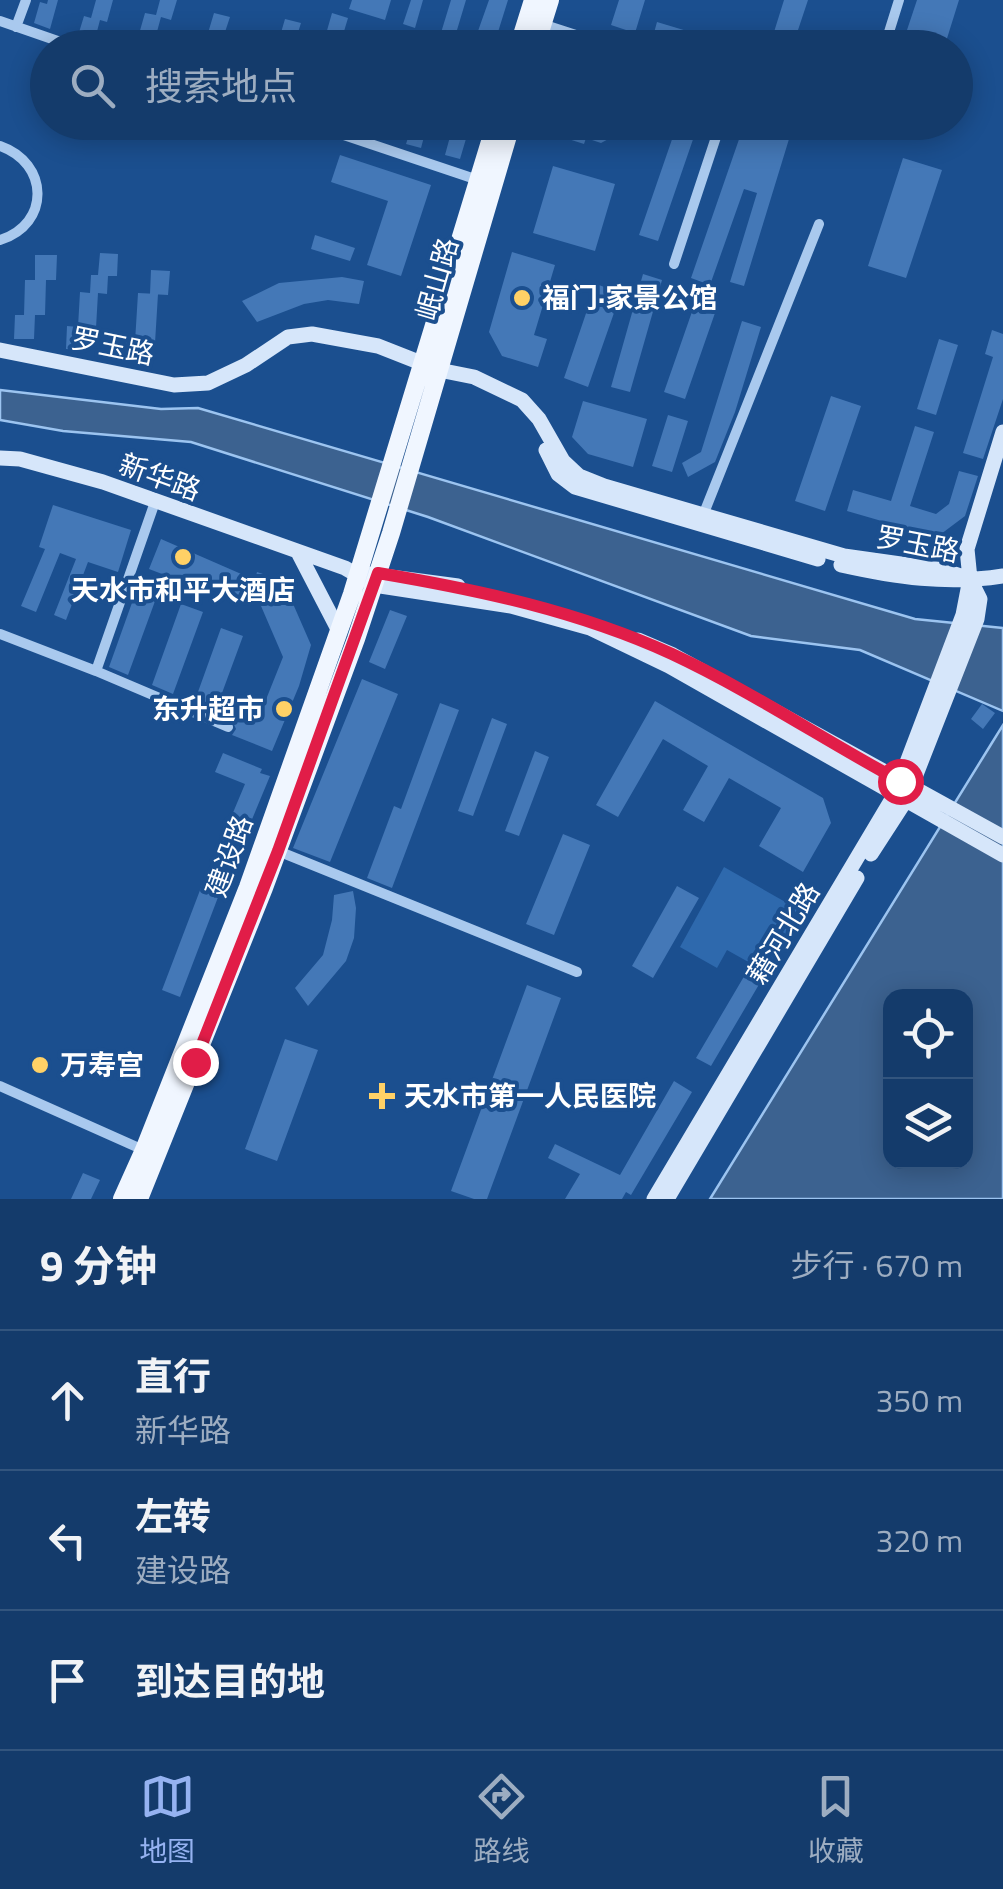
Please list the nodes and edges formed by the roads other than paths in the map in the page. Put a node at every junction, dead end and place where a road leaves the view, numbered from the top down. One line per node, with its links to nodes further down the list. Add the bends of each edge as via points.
1 (26, 0): 7 (street)
2 (533, 0): 8 (main road)
3 (550, 0): 6 (main road)
4 (899, 0): 11 (street)
5 (0, 21): 7 (street)
6 (542, 24): 9 (main road); 10 (street)
7 (16, 27): 12 (street)
8 (524, 30)
9 (540, 30)
10 (560, 30)
11 (890, 30)
12 (30, 32)
13 (359, 140): 18 (street)
14 (490, 140): 18 (main road, 岷山路)
15 (506, 140): 23 (main road, 岷山路)
16 (715, 140): 21 (street)
17 (0, 146): 20 (street, via 26,161 38,192 29,222)
18 (478, 180): 23 (main road, 岷山路)
19 (819, 224): 28 (street)
20 (0, 240)
21 (674, 264)
22 (0, 350): 23 (main road, 罗玉路, via 174,385 208,383 288,338 312,334 378,346)
23 (430, 367): 25 (main road); 28 (main road, 罗玉路, via 522,400 580,476); 32 (main road, 罗玉路, via 520,410 558,474 575,488 841,565 898,578)
24 (1003, 432): 32 (main road, 藉河北路, via 967,549)
25 (406, 449): 31 (main road, 建设路, via 391,533); 31 (main road, 建设路, via 372,525)
26 (0, 458): 27 (main road, 新华路, via 86,477)
27 (155, 502): 29 (main road, 新华路); 35 (street)
28 (704, 513): 32 (main road, 罗玉路, via 844,556)
29 (299, 554): 31 (main road, 新华路); 33 (main road)
30 (1003, 576): 32 (main road)
31 (370, 577): 33 (main road, 建设路); 37 (main road, via 590,628); 40 (main road, 建设路)
32 (970, 580): 37 (main road, 藉河北路, via 970,617)
33 (339, 631): 44 (main road, 建设路)
34 (0, 634): 35 (street)
35 (96, 671): 36 (street)
36 (228, 726)
37 (903, 791): 38 (main road); 47 (main road, 藉河北路); 48 (main road, 藉河北路)
38 (938, 811): 39 (main road); 41 (main road)
39 (1003, 837)
40 (278, 851): 42 (street); 44 (main road, 建设路)
41 (1003, 855)
42 (577, 972)
43 (0, 1086): 44 (street)
44 (151, 1154): 45 (main road, 建设路); 46 (main road, 建设路)
45 (122, 1199)
46 (138, 1199)
47 (654, 1199)
48 (667, 1199)

